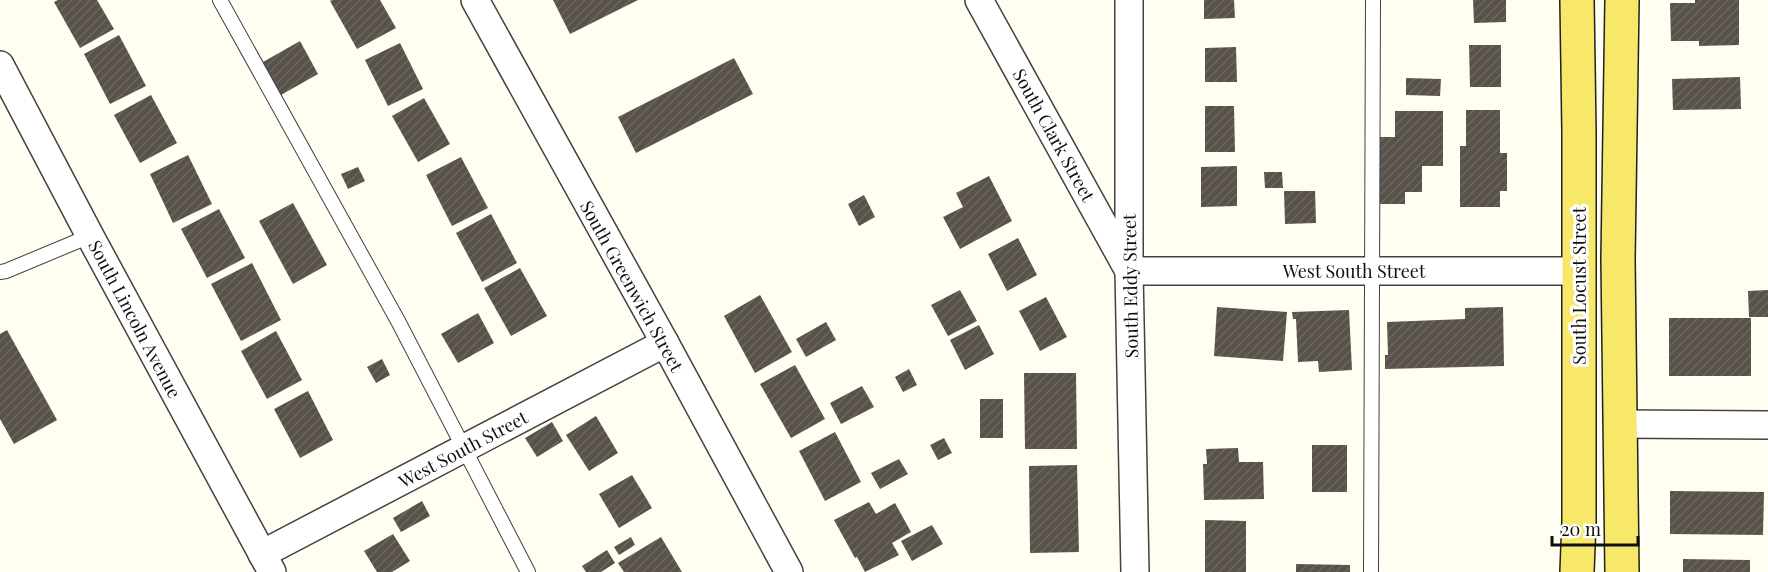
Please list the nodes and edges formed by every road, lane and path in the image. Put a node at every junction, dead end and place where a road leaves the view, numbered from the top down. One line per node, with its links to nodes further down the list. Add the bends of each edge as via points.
1 (220, 0): 17 (lane)
2 (475, 0): 14 (street, South Greenwich Street)
3 (979, 0): 10 (street, South Clark Street)
4 (1129, 0): 10 (street, South Eddy Street)
5 (1373, 0): 12 (lane)
6 (1577, 0): 11 (main road, South Locust Street)
7 (1622, 0): 15 (main road)
8 (0, 65): 9 (street, South Lincoln Avenue)
9 (90, 236): 13 (lane); 18 (street, South Lincoln Avenue)
10 (1129, 270): 12 (street, West South Street); 21 (street, South Eddy Street)
11 (1579, 270): 12 (street, West South Street); 23 (main road, South Locust Street)
12 (1372, 271): 22 (lane)
13 (0, 272)
14 (665, 344): 17 (street, West South Street); 20 (street, South Greenwich Street)
15 (1620, 424): 16 (street); 24 (main road)
16 (1768, 425)
17 (464, 448): 18 (street, West South Street); 19 (lane)
18 (267, 563)
19 (528, 572)
20 (789, 572)
21 (1134, 572)
22 (1371, 572)
23 (1577, 572)
24 (1622, 572)

